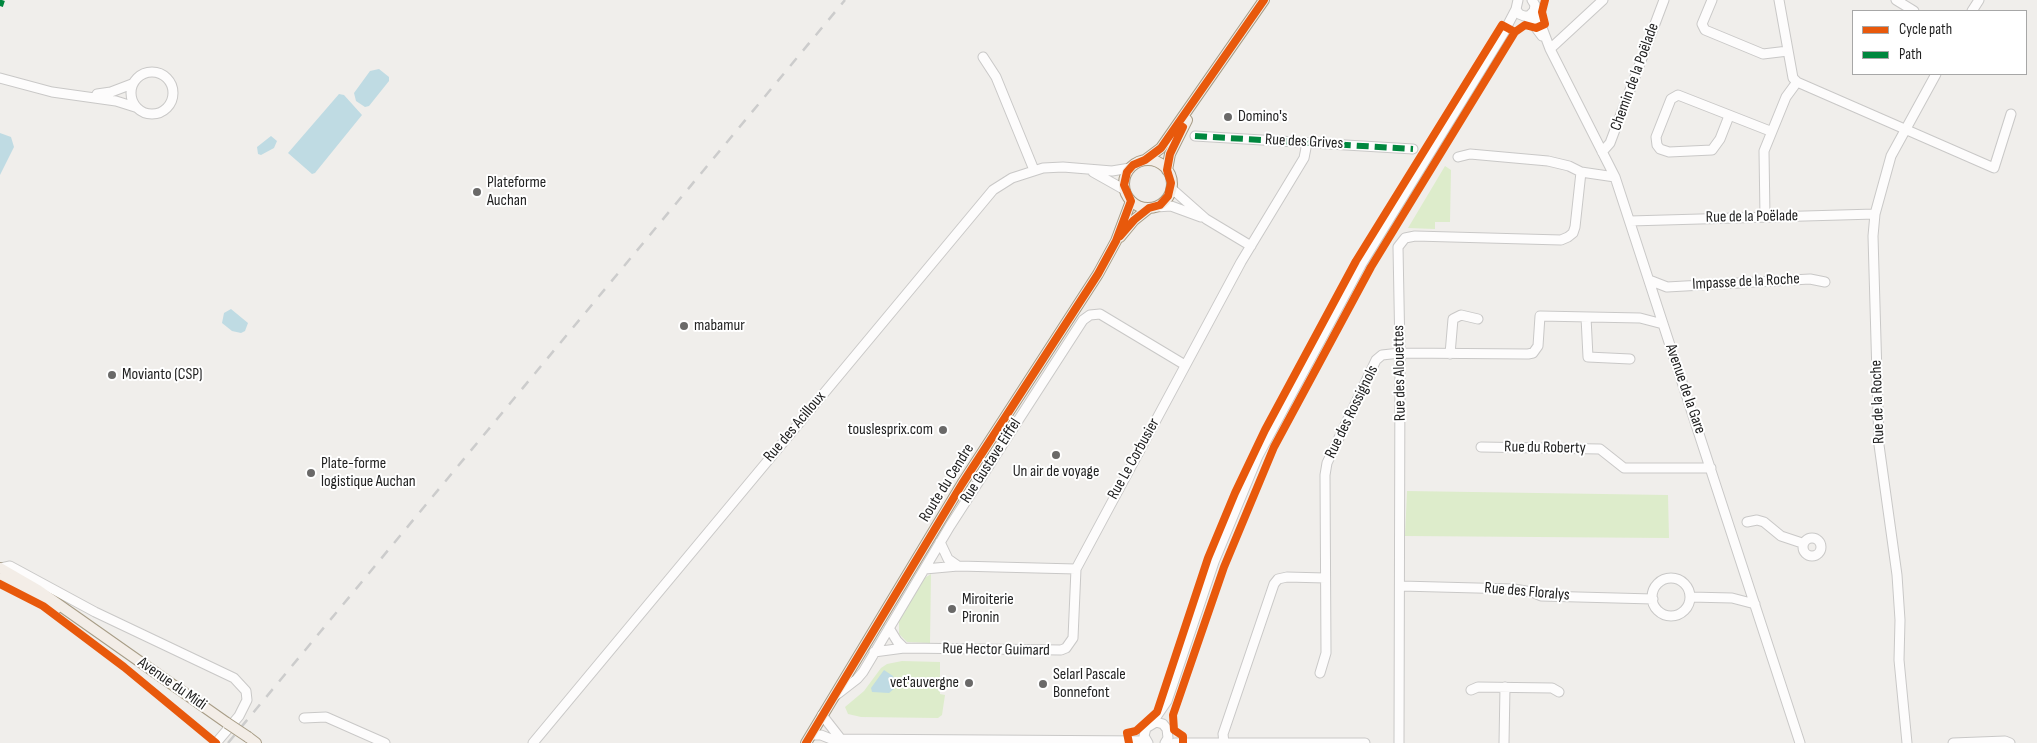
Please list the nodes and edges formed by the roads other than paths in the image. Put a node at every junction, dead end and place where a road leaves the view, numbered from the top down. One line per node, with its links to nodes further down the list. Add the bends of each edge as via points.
1 (1264, 0): 18 (main road)
2 (1603, 0): 10 (street)
3 (1664, 0): 27 (street, Chemin de la Poëlade, via 1610,144)
4 (1712, 0): 11 (street, via 1702,24 1705,30 1763,54)
5 (1779, 0): 11 (street)
6 (1896, 0): 9 (street)
7 (1535, 3): 8 (street); 10 (street, Avenue de la Gare)
8 (1519, 7): 10 (street, Avenue de la Gare); 87 (street, via 1361,265 1262,448 1218,554)
9 (1912, 10)
10 (1549, 47): 27 (street, Avenue de la Gare)
11 (1788, 51): 15 (street, via 1793,78)
12 (983, 58): 31 (street, via 996,77)
13 (1935, 75): 22 (street, Rue de la Roche)
14 (0, 78): 17 (street, via 52,92)
15 (1797, 82): 22 (street); 23 (street)
16 (132, 84): 17 (street); 19 (street, via 130,92); 19 (street, via 141,75 155,72 168,79 173,91 170,105 158,114 143,113)
17 (87, 96): 19 (street)
18 (1199, 96): 29 (main road, via 1161,148); 33 (main road, via 1170,154)
19 (136, 107)
20 (2012, 114): 22 (street, via 1994,168)
21 (1729, 116): 21 (street, via 1684,96 1674,96 1656,137 1657,145 1669,152 1712,150 1720,140); 23 (street)
22 (1904, 130): 40 (street, Rue de la Roche, via 1891,156)
23 (1770, 131): 41 (street, via 1764,152)
24 (1195, 136): 25 (street, Rue des Grives)
25 (1307, 143): 26 (street, Rue des Grives); 45 (street, Rue Le Corbusier, via 1304,158)
26 (1413, 149)
27 (1602, 152): 35 (street, Avenue de la Gare)
28 (1458, 157): 34 (street, via 1470,154 1548,161)
29 (1145, 160): 30 (main road); 33 (main road, via 1158,162)
30 (1130, 168): 32 (street, Rue des Acilloux); 37 (main road, via 1124,181)
31 (1034, 170): 32 (street, Rue des Acilloux, via 1063,167); 103 (street, Rue des Acilloux, via 1012,178 984,200)
32 (1089, 170): 37 (street, Rue des Acilloux)
33 (1167, 170): 36 (main road)
34 (1581, 172): 35 (street); 55 (street, Rue des Alouettes, via 1575,227 1568,237 1561,240 1415,236 1401,242 1397,254)
35 (1615, 177): 43 (street, Avenue de la Gare)
36 (1171, 188): 39 (main road, via 1166,199); 42 (street)
37 (1125, 190): 38 (main road)
38 (1131, 201): 39 (main road, via 1137,206); 44 (main road, Route du Cendre)
39 (1153, 207): 42 (street, via 1171,206); 44 (main road, Route du Cendre, via 1134,220)
40 (1875, 214): 41 (street, Rue de la Poëlade); 109 (street, Rue de la Roche, via 1879,445 1897,575 1899,660)
41 (1765, 216): 43 (street, Rue de la Poëlade)
42 (1206, 219): 45 (street)
43 (1630, 221): 46 (street, Avenue de la Gare)
44 (1116, 241): 86 (main road, Route du Cendre)
45 (1251, 246): 58 (street, Rue Le Corbusier)
46 (1649, 280): 48 (street, Impasse de la Roche); 49 (street, Avenue de la Gare)
47 (1825, 282): 48 (street, Impasse de la Roche, via 1810,279)
48 (1667, 287): 49 (street)
49 (1655, 298): 50 (street, Avenue de la Gare)
50 (1658, 309): 52 (street); 54 (street, Avenue de la Gare)
51 (1586, 317): 52 (street); 56 (street, via 1540,316 1538,346 1533,353); 57 (street, via 1588,357)
52 (1640, 318): 54 (street)
53 (1478, 319): 56 (street, via 1461,315 1453,319)
54 (1663, 324): 60 (street, Avenue de la Gare)
55 (1400, 354): 56 (street); 70 (street, Rue des Rossignols, via 1382,355 1376,360 1329,457 1325,475); 72 (street, Rue des Alouettes)
56 (1450, 354)
57 (1630, 359)
58 (1185, 365): 64 (street, Rue Gustave Eiffel, via 1100,314 1083,320); 69 (street, Rue Le Corbusier)
59 (1481, 447): 62 (street, Rue du Roberty, via 1600,449 1624,468)
60 (1707, 456): 61 (street, Avenue de la Gare); 62 (street)
61 (1711, 468): 62 (street, Rue du Roberty); 73 (street, Avenue de la Gare)
62 (1692, 470)
63 (1747, 522): 65 (street, via 1764,522 1781,536)
64 (940, 542): 66 (street, via 943,551); 68 (street, Rue Gustave Eiffel)
65 (1802, 543)
66 (958, 566): 68 (street); 69 (street)
67 (0, 568): 78 (main road, Avenue du Midi, via 38,590); 101 (street, via 10,566 95,612 234,678 246,691 247,700 239,716)
68 (925, 569): 79 (street, Rue Gustave Eiffel)
69 (1076, 569): 80 (street, Rue Hector Guimard, via 1073,638 1066,648)
70 (1324, 578): 82 (street, Rue des Rossignols, via 1326,653); 100 (street, via 1287,576 1278,578 1274,584 1222,734)
71 (0, 579): 78 (main road, Avenue du Midi)
72 (1400, 586): 76 (street, Rue des Floralys, via 1514,589 1541,596); 106 (street, Rue des Alouettes)
73 (1750, 588): 75 (street); 77 (street, Avenue de la Gare)
74 (1690, 597): 75 (street); 76 (street, via 1687,608 1672,616 1657,609); 76 (street, via 1686,586 1670,578 1655,587)
75 (1732, 598): 77 (street)
76 (1653, 599)
77 (1756, 604): 108 (street, Avenue de la Gare)
78 (88, 626): 93 (main road, Avenue du Midi, bridge)
79 (889, 628): 80 (street); 81 (street, Rue Gustave Eiffel)
80 (904, 648): 81 (street)
81 (874, 652): 86 (street, Rue Gustave Eiffel, via 857,679)
82 (1320, 673)
83 (1505, 687): 84 (street, via 1478,686); 85 (street, via 1552,688); 107 (street)
84 (1471, 690)
85 (1559, 692)
86 (833, 697): 88 (main road, Route du Cendre)
87 (1167, 701): 90 (street); 91 (street)
88 (822, 715): 92 (main road, Route du Cendre); 94 (street)
89 (304, 718): 102 (street, via 326,717)
90 (1149, 725): 91 (street, via 1159,722); 95 (street); 98 (street)
91 (1168, 730): 99 (street); 104 (street)
92 (808, 739): 94 (street, via 821,735)
93 (252, 740)
94 (840, 740): 96 (street)
95 (1128, 740): 97 (street); 98 (street)
96 (960, 741): 97 (street)
97 (1091, 742)
98 (1147, 742)
99 (1179, 742): 100 (street)
100 (1224, 742): 105 (street)
101 (216, 743)
102 (385, 743)
103 (534, 743)
104 (1165, 743)
105 (1365, 743)
106 (1399, 743)
107 (1504, 743)
108 (1800, 743)
109 (1907, 743)
110 (1953, 743): 111 (street)
111 (2010, 743)

